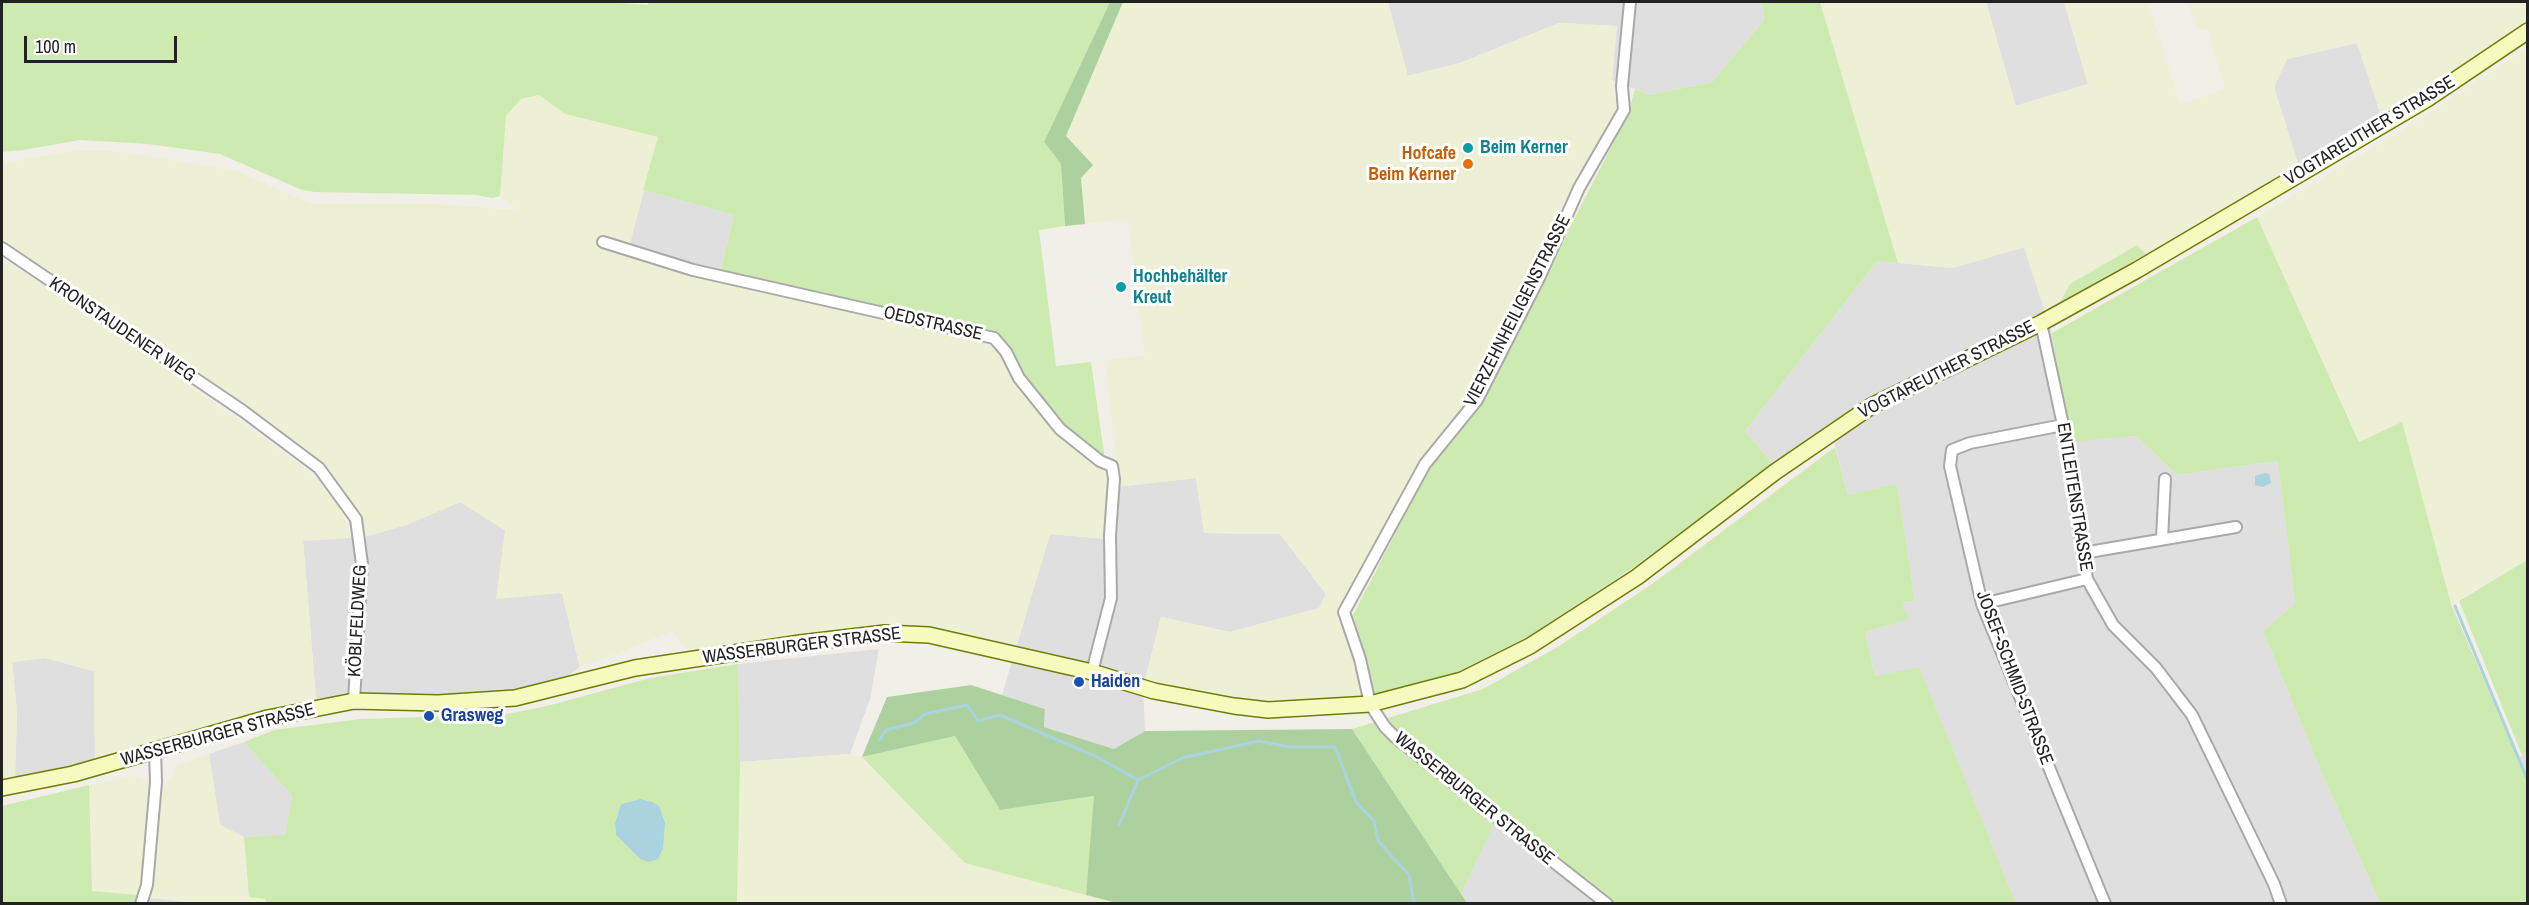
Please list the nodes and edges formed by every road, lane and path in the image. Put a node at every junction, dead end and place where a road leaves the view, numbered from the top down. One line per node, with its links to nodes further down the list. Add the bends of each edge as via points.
1 (1630, 2): 16 (street, VIERZEHNHEILIGENSTRASSE, via 1622,86 1624,110 1579,188 1540,276 1477,400 1425,464 1344,612)
2 (2528, 31): 5 (main road, VOGTAREUTHER STRASSE, via 2407,111)
3 (603, 242): 14 (street, OEDSTRASSE, via 693,270 994,338 1019,378 1060,429 1112,466 1111,598)
4 (2, 248): 6 (street, KRONSTAUDENER WEG)
5 (2041, 323): 7 (street, ENTLEITENSTRASSE); 16 (main road, VOGTAREUTHER STRASSE, via 1873,405 1637,577 1530,646 1462,680)
6 (243, 411): 15 (street, KÖBLFELDWEG, via 319,468 356,519 362,564)
7 (2063, 425): 11 (street, ENTLEITENSTRASSE); 13 (street, JOSEF-SCHMID-STRASSE, via 1970,443 1953,450 1950,466)
8 (2165, 479): 10 (street)
9 (2236, 527): 10 (street)
10 (2162, 539): 11 (street)
11 (2083, 553): 12 (street, ENTLEITENSTRASSE)
12 (2086, 579): 13 (street); 22 (street, ENTLEITENSTRASSE, via 2113,625 2156,668 2192,715)
13 (1982, 604): 21 (street, JOSEF-SCHMID-STRASSE)
14 (1092, 672): 15 (main road, WASSERBURGER STRASSE, via 929,635 885,633 635,668 515,698 438,703); 16 (main road, WASSERBURGER STRASSE, via 1154,691 1268,710)
15 (354, 701): 17 (main road, WASSERBURGER STRASSE, via 268,718)
16 (1370, 704): 20 (street, WASSERBURGER STRASSE, via 1395,737)
17 (155, 751): 18 (main road, WASSERBURGER STRASSE, via 73,774); 19 (street, via 147,885)
18 (2, 788)
19 (141, 903)
20 (1607, 903)
21 (2105, 903)
22 (2281, 903)

